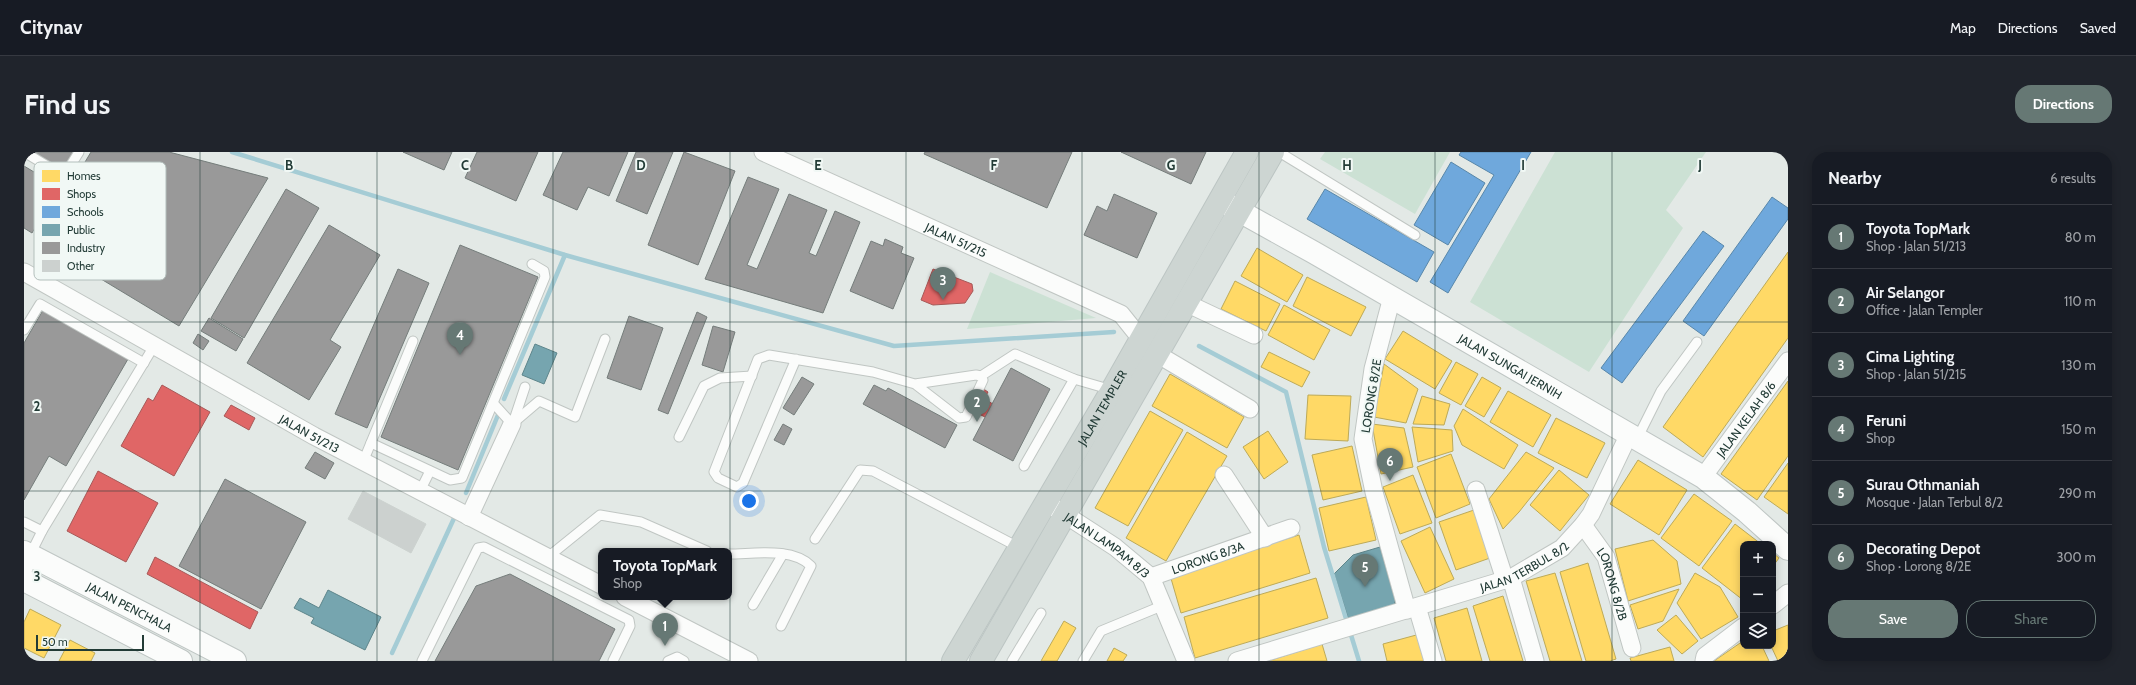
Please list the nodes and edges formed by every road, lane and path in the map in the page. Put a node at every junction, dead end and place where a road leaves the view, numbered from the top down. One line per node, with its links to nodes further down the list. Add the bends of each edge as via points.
1 (24, 152): 7 (lane)
2 (78, 152): 8 (lane)
3 (763, 152): 21 (street, JALAN 51/215, via 1121,314)
4 (1247, 152): 9 (main road, JALAN TEMPLER)
5 (1273, 152): 10 (main road, JALAN TEMPLER)
6 (1279, 152): 11 (lane)
7 (41, 162)
8 (72, 162)
9 (1220, 200): 10 (street, JALAN SUNGAI JERNIH); 21 (main road, JALAN TEMPLER)
10 (1239, 211): 16 (street, JALAN SUNGAI JERNIH); 17 (main road, JALAN TEMPLER)
11 (1415, 235)
12 (532, 264): 35 (lane, via 544,271 545,277)
13 (24, 272): 14 (street, JALAN 51/213)
14 (34, 278)
15 (38, 280): 24 (street, JALAN 51/213)
16 (1392, 297): 39 (street, JALAN SUNGAI JERNIH); 73 (street, LORONG 8/2E, via 1373,369 1363,439 1374,492)
17 (1186, 303): 19 (street); 25 (main road, JALAN TEMPLER)
18 (24, 330): 28 (lane, via 40,304)
19 (1254, 335)
20 (604, 339): 37 (lane, via 575,417 539,401)
21 (1141, 339): 34 (main road, JALAN TEMPLER)
22 (414, 341): 40 (lane)
23 (1697, 342): 39 (lane, via 1661,391)
24 (154, 346): 28 (lane); 41 (street, JALAN 51/213)
25 (1157, 354): 36 (street); 49 (main road, JALAN TEMPLER)
26 (796, 359): 29 (lane, via 769,355 758,359); 29 (lane, via 743,483 737,487 718,478 714,472); 32 (lane, via 873,372)
27 (1788, 361): 45 (street, JALAN KELAH 8/6)
28 (144, 363): 54 (lane)
29 (752, 376): 38 (lane, via 720,378 704,386)
30 (981, 376): 31 (lane, via 1015,354); 32 (lane); 32 (lane, via 983,384 966,417 959,418)
31 (1074, 379): 34 (lane); 42 (lane)
32 (915, 384)
33 (525, 387): 37 (lane)
34 (1112, 390): 48 (main road, JALAN TEMPLER)
35 (494, 404): 37 (lane); 43 (lane, via 462,478 450,480)
36 (1250, 409)
37 (512, 424): 50 (street)
38 (679, 436)
39 (1633, 436): 45 (street, JALAN SUNGAI JERNIH); 52 (street, JALAN TERBUL 8/2)
40 (371, 443): 41 (lane); 43 (lane)
41 (363, 462): 47 (street, JALAN 51/213)
42 (1024, 466)
43 (430, 471): 47 (lane)
44 (1224, 475): 55 (street)
45 (1703, 477): 59 (street, JALAN SUNGAI JERNIH)
46 (1476, 490): 65 (street)
47 (420, 491): 50 (street, JALAN 51/213)
48 (1046, 502): 49 (street, JALAN LAMPAM 8/3); 58 (main road, JALAN TEMPLER)
49 (1066, 514): 64 (street, JALAN LAMPAM 8/3, via 1115,547); 86 (main road, JALAN TEMPLER)
50 (469, 516): 62 (street, JALAN 51/213)
51 (24, 522): 54 (lane)
52 (1583, 525): 65 (street, JALAN TERBUL 8/2, via 1562,548); 77 (street, LORONG 8/2B, via 1606,557)
53 (1292, 528): 55 (street, LORONG 8/3A)
54 (42, 531): 63 (lane)
55 (1265, 538): 64 (street, LORONG 8/3A)
56 (815, 539): 58 (lane, via 860,470 873,470)
57 (700, 548): 62 (lane, via 641,522 600,515)
58 (1020, 548): 85 (main road, JALAN TEMPLER)
59 (1788, 549)
60 (732, 554): 61 (lane)
61 (783, 554): 71 (lane); 75 (lane, via 804,558 811,566)
62 (548, 557): 67 (street, JALAN 51/213)
63 (26, 558): 79 (street, JALAN PENCHALA)
64 (1151, 577): 72 (street, JALAN LAMPAM 8/3)
65 (1508, 579): 73 (street, JALAN TERBUL 8/2); 92 (street)
66 (24, 580): 78 (street)
67 (598, 583)
68 (1788, 593): 70 (street)
69 (631, 600): 84 (street)
70 (1776, 603)
71 (753, 605)
72 (1164, 605): 88 (lane, via 1101,631); 89 (street, JALAN LAMPAM 8/3)
73 (1412, 609): 90 (street, JALAN TERBUL 8/2); 91 (street, LORONG 8/2E)
74 (1041, 613): 87 (lane)
75 (781, 626)
76 (1740, 629): 93 (street, via 1705,656)
77 (1632, 648)
78 (181, 661)
79 (235, 661)
80 (422, 661): 81 (lane, via 478,548 484,547 630,620 630,626)
81 (612, 661)
82 (668, 661): 83 (lane, via 677,657)
83 (684, 661)
84 (749, 661)
85 (953, 661)
86 (981, 661)
87 (1012, 661)
88 (1083, 661)
89 (1186, 661)
90 (1237, 661)
91 (1433, 661)
92 (1535, 661)
93 (1704, 661)

